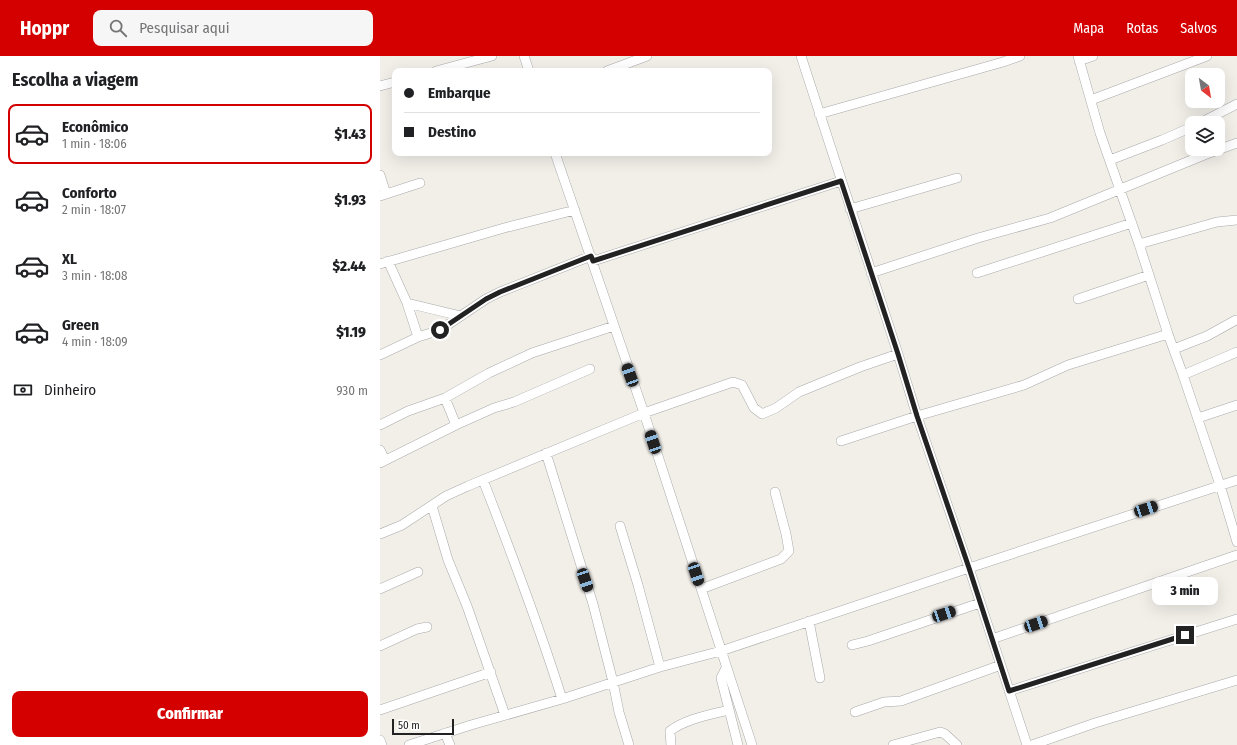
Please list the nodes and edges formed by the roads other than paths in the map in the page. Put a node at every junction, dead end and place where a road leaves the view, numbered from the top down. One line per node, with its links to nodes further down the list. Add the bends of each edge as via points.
1 (492, 56): 9 (street)
2 (524, 56): 10 (street)
3 (647, 56): 11 (street)
4 (801, 56): 16 (street)
5 (1020, 56): 16 (street)
6 (1093, 56): 8 (street)
7 (1207, 56): 14 (street)
8 (1079, 58): 14 (street)
9 (447, 68)
10 (528, 68)
11 (615, 68)
12 (392, 83): 13 (street)
13 (380, 86)
14 (1091, 100): 21 (street)
15 (1237, 104): 17 (street)
16 (819, 114): 24 (street)
17 (1214, 116)
18 (1185, 130): 21 (street)
19 (1237, 143): 26 (street)
20 (557, 156): 29 (street)
21 (1110, 160): 26 (street)
22 (380, 175): 27 (street)
23 (957, 178): 28 (street)
24 (841, 181): 28 (street); 33 (street)
25 (420, 183): 27 (street)
26 (1120, 190): 31 (street); 35 (street, via 1050,218 964,242)
27 (383, 195)
28 (850, 209): 35 (street)
29 (575, 210): 33 (street); 34 (street)
30 (1237, 220): 32 (street, via 1217,222)
31 (1132, 223): 32 (street); 36 (street)
32 (1139, 244): 37 (street)
33 (592, 259): 40 (street, via 500,292); 42 (street)
34 (384, 263): 39 (street)
35 (871, 273): 47 (street)
36 (977, 273)
37 (1149, 275): 38 (street); 43 (street)
38 (1078, 298)
39 (407, 303): 40 (street); 44 (street)
40 (461, 316): 44 (street, via 440,330)
41 (1236, 320): 45 (street, via 1207,336)
42 (614, 326): 51 (street, via 532,353); 53 (street)
43 (1168, 334): 45 (street); 54 (street, via 1068,365 1024,385)
44 (418, 337): 48 (street)
45 (1174, 349): 50 (street)
46 (1237, 352): 50 (street)
47 (898, 354): 53 (street, via 860,366 799,392 762,414 754,408 742,385 733,382); 54 (street)
48 (380, 355)
49 (590, 369): 57 (street)
50 (1184, 375): 55 (street)
51 (445, 398): 56 (street, via 408,411); 57 (street)
52 (1237, 405): 55 (street)
53 (644, 413): 60 (street); 74 (street)
54 (917, 416): 58 (street); 71 (street)
55 (1198, 418): 64 (street)
56 (380, 425)
57 (456, 425): 61 (street)
58 (841, 441)
59 (380, 450): 61 (street)
60 (546, 453): 62 (street); 89 (street, via 593,604)
61 (382, 461)
62 (483, 480): 66 (street, via 455,491); 91 (street)
63 (1237, 480): 64 (street)
64 (1220, 485): 69 (street); 71 (street)
65 (775, 492): 74 (street, via 789,551 781,559)
66 (432, 506): 68 (street, via 402,525); 86 (street, via 448,560)
67 (620, 526): 84 (street)
68 (380, 534)
69 (1237, 542)
70 (1237, 555): 79 (street)
71 (969, 568): 75 (street); 77 (street)
72 (418, 572): 73 (street)
73 (380, 588)
74 (701, 589): 82 (street)
75 (980, 603): 79 (street); 80 (street, via 868,642)
76 (1237, 619): 90 (street)
77 (809, 621): 82 (street); 87 (street)
78 (427, 627): 81 (street, via 416,629)
79 (992, 639): 83 (street)
80 (852, 645)
81 (380, 646)
82 (720, 651): 84 (street); 85 (street)
83 (1001, 665): 90 (street); 94 (street, via 901,701 884,702)
84 (660, 667): 89 (street)
85 (726, 668): 93 (street, via 721,678); 104 (street)
86 (491, 672): 92 (street); 95 (street)
87 (820, 678)
88 (1237, 680): 108 (street)
89 (614, 682): 91 (street); 101 (street, via 619,712)
90 (1009, 691): 107 (street)
91 (562, 698): 95 (street)
92 (380, 710)
93 (729, 710): 102 (street, via 674,728 670,731); 103 (street)
94 (855, 712)
95 (505, 715): 96 (street)
96 (445, 733): 99 (street); 100 (street)
97 (380, 740): 98 (street)
98 (382, 745)
99 (409, 745)
100 (450, 745)
101 (629, 745)
102 (671, 745)
103 (738, 745)
104 (752, 745)
105 (893, 745): 106 (street, via 940,732)
106 (957, 745)
107 (1027, 745)
108 (1032, 745)

